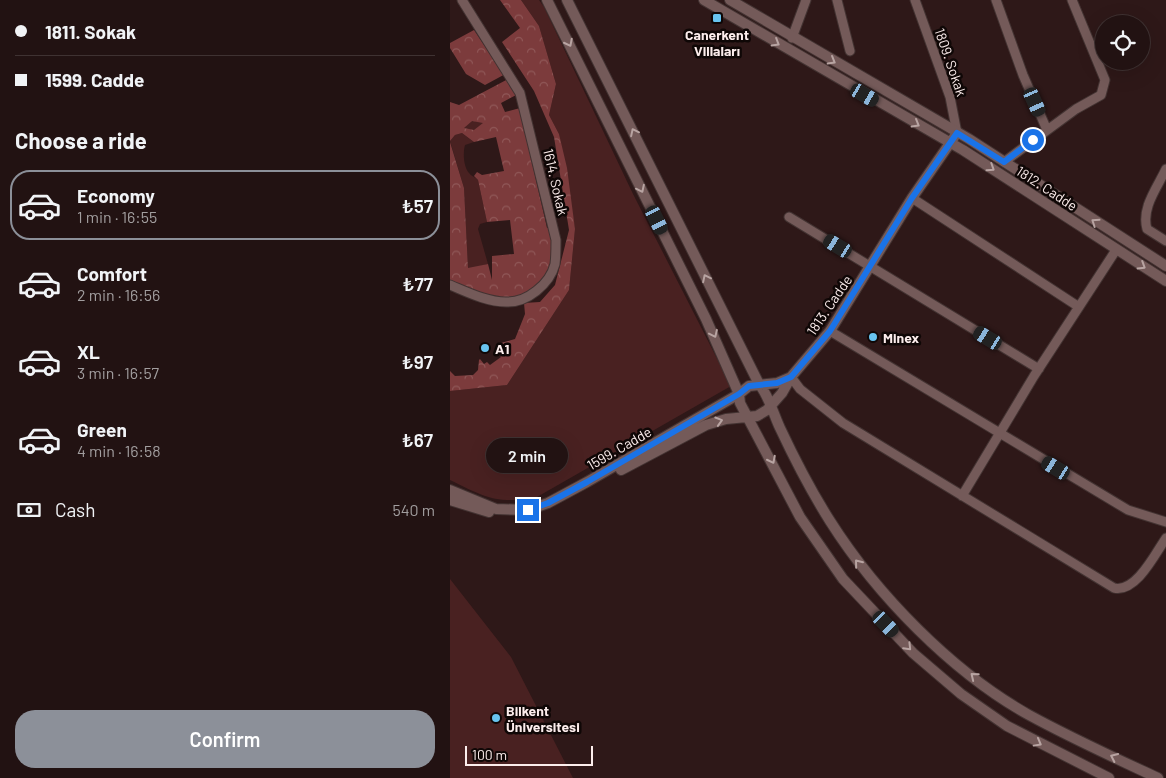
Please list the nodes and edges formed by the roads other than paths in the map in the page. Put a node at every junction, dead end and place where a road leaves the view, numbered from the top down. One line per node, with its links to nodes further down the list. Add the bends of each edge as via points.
1 (462, 0): 25 (street, 1614. Sokak, via 520,93 556,240 555,265 545,283 528,297 507,303 488,300)
2 (547, 0): 31 (street, one-way to 31, via 706,319)
3 (567, 0): 30 (street, one-way to 3)
4 (704, 0): 15 (street, 1812. Cadde, one-way to 15)
5 (730, 0): 11 (street, 1812. Cadde)
6 (806, 0): 11 (street)
7 (837, 0): 12 (street)
8 (915, 0): 14 (street, 1809. Sokak, via 950,97)
9 (996, 0): 13 (street)
10 (1072, 0): 13 (street, via 1105,80 1101,95)
11 (792, 38): 14 (street, 1812. Cadde, one-way to 14)
12 (850, 51)
13 (1047, 130): 16 (street)
14 (957, 133): 15 (street, 1813. Cadde); 16 (street, 1812. Cadde)
15 (949, 143): 18 (street, 1813. Cadde); 21 (street, 1812. Cadde, one-way to 21)
16 (1004, 162): 23 (street, 1812. Cadde, one-way to 16)
17 (1166, 169): 20 (street, via 1144,218 1147,229)
18 (912, 198): 22 (street, 1813. Cadde); 26 (street)
19 (789, 217): 22 (street)
20 (1166, 242)
21 (1116, 250): 24 (street, 1812. Cadde, one-way to 24); 26 (street)
22 (871, 266): 27 (street, 1813. Cadde); 28 (street)
23 (1166, 266)
24 (1166, 281)
25 (450, 285)
26 (1080, 307): 28 (street)
27 (830, 331): 29 (street, 1813. Cadde); 34 (street)
28 (1039, 369): 34 (street)
29 (791, 377): 30 (street, via 777,383); 32 (street, 1813. Cadde); 36 (street, via 800,389 843,423)
30 (758, 384): 31 (street); 32 (street, via 765,391)
31 (739, 394): 33 (street, via 740,403); 35 (street, 1599. Cadde, via 579,486 528,510 496,509)
32 (770, 407): 33 (street, via 763,414); 41 (street, one-way to 32, via 1028,714 941,650 856,560 808,484)
33 (750, 417): 37 (street, 1599. Cadde, one-way to 33, via 499,514 527,515 551,507 706,425); 40 (street, one-way to 40, via 800,517 843,579 913,652 992,716)
34 (1001, 434): 36 (street); 38 (street, via 1128,510)
35 (450, 490)
36 (962, 496): 39 (street, via 1118,588 1126,588 1134,582)
37 (450, 500)
38 (1166, 522)
39 (1166, 538)
40 (1109, 778)
41 (1158, 778)

